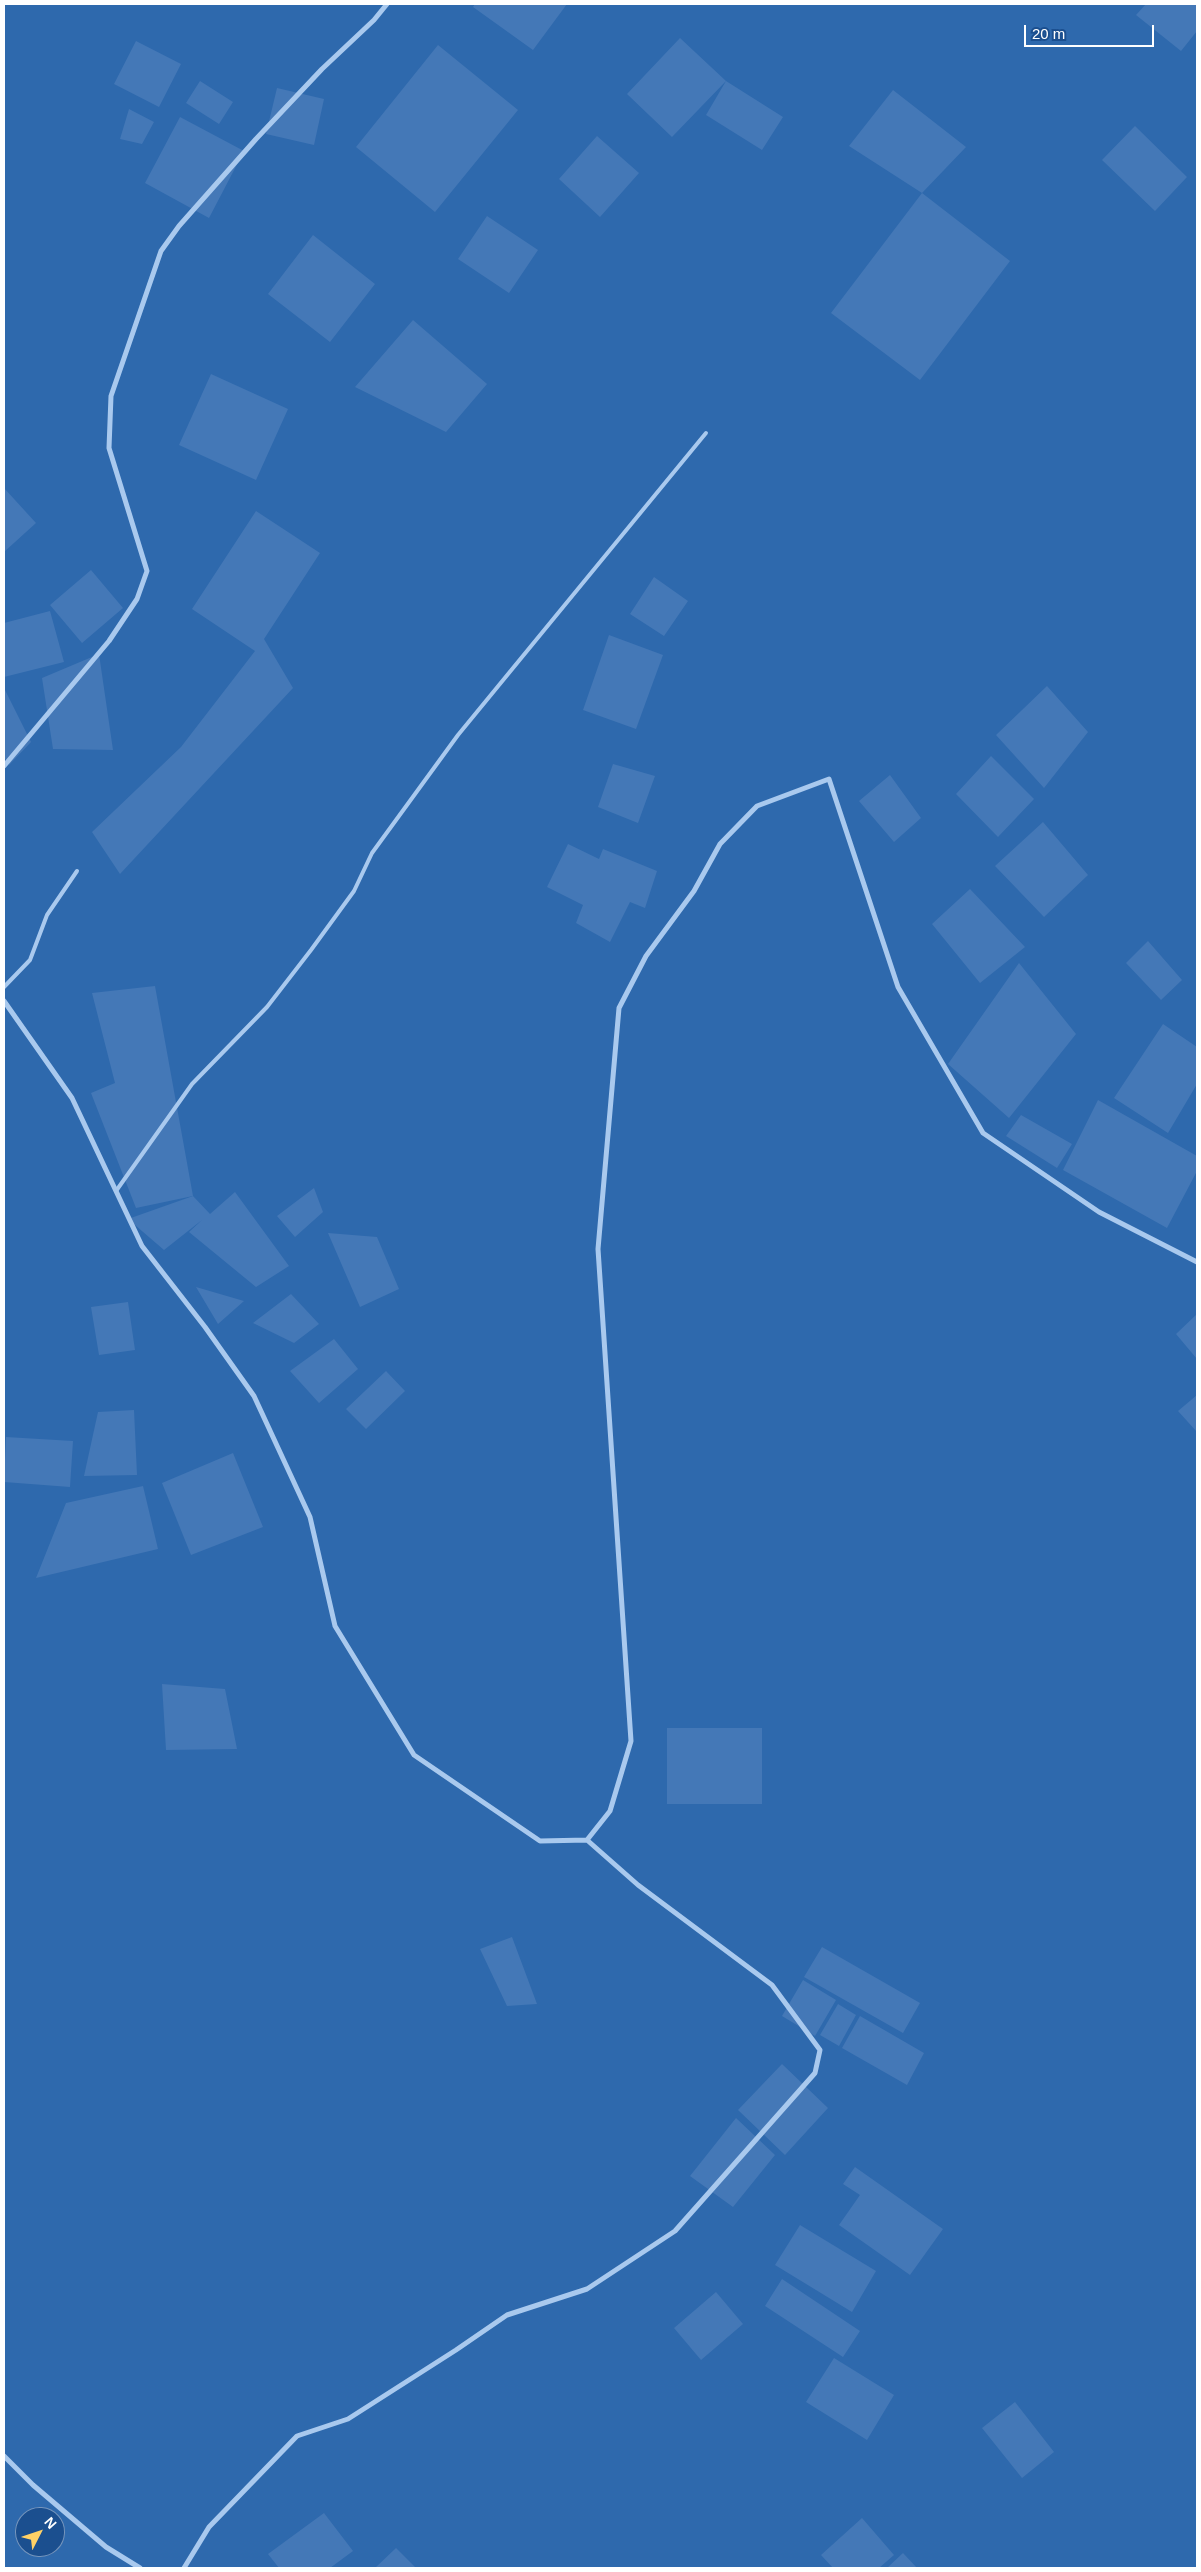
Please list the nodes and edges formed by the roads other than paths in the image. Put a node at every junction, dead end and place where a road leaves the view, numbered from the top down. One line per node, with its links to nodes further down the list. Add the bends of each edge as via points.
1 (387, 4): 3 (street, via 256,139 161,251 111,396 109,448 147,571 137,599 109,641)
2 (706, 433): 7 (lane, via 458,735 372,853 354,891 311,950 267,1007 192,1084)
3 (4, 766)
4 (78, 871): 5 (lane, via 47,915 30,960)
5 (4, 988)
6 (4, 1001): 7 (street, via 72,1098)
7 (116, 1191): 9 (street, via 142,1246 254,1396 310,1517 335,1626 414,1754 540,1841)
8 (1197, 1262): 9 (street, via 1099,1212 983,1133 898,987 828,779 757,806 720,844 694,891 646,956 619,1008 598,1249 631,1741 610,1811)
9 (586, 1840): 12 (street, via 638,1885 772,1985 820,2050 815,2073 675,2231 587,2289 507,2315 348,2419 297,2436 210,2527)
10 (4, 2456): 11 (street, via 106,2547)
11 (140, 2568)
12 (184, 2568)

